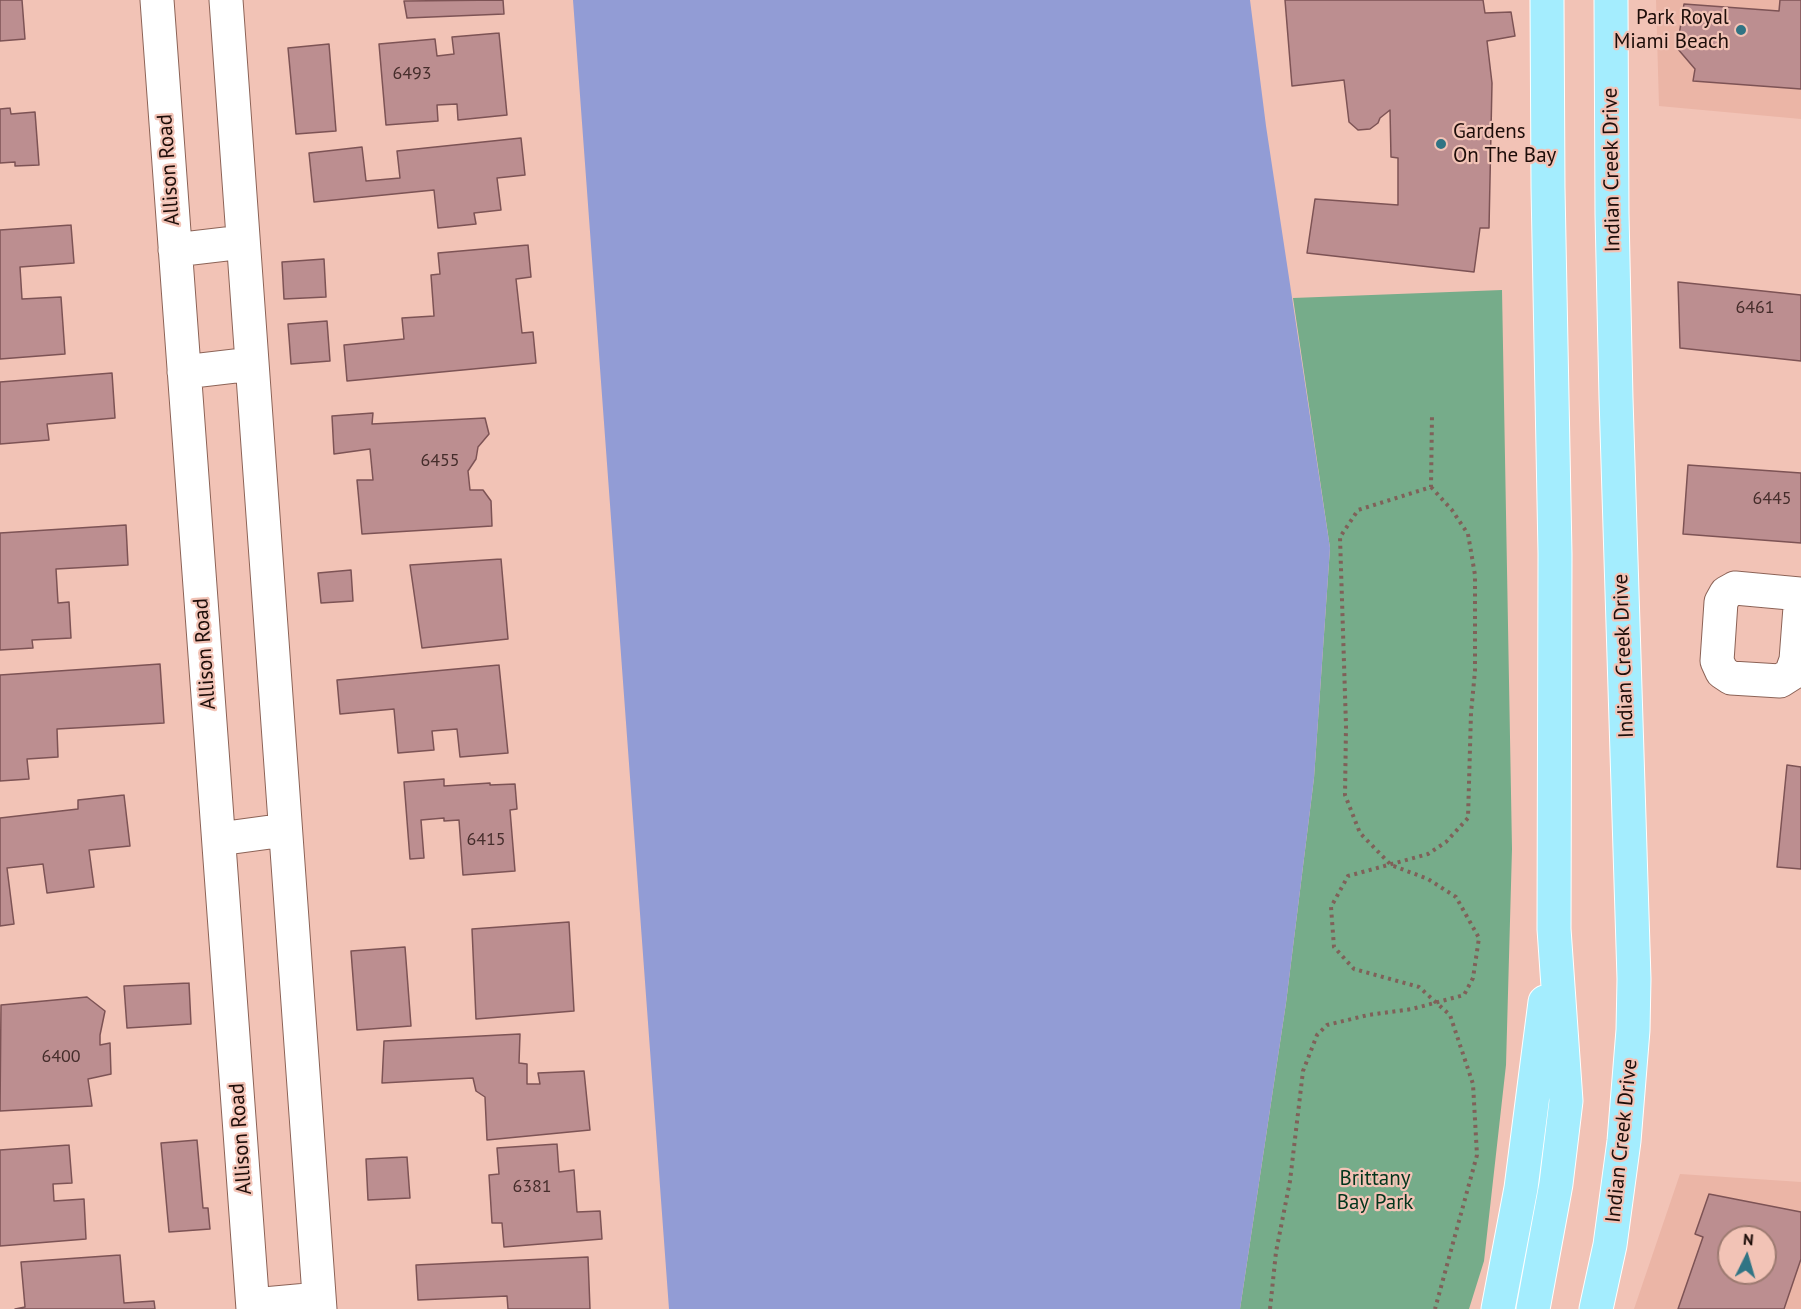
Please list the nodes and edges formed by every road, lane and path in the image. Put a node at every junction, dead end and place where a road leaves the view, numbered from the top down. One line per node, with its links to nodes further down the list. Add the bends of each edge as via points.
1 (157, 0): 6 (street, Allison Road)
2 (226, 0): 5 (street)
3 (1547, 0): 14 (main road, via 1555,554)
4 (1611, 0): 22 (main road, Indian Creek Drive, via 1616,387 1634,979 1624,1141 1610,1245)
5 (243, 243): 6 (street); 7 (street)
6 (175, 250): 8 (street, Allison Road)
7 (252, 364): 8 (street); 11 (street)
8 (184, 372): 12 (street, Allison Road)
9 (1432, 415): 10 (path)
10 (1431, 487): 13 (path, via 1468,534 1475,575 1468,818 1446,842 1428,854); 13 (path, via 1358,510 1340,537 1345,795 1360,833)
11 (285, 830): 12 (street); 16 (street)
12 (219, 839): 17 (street, Allison Road)
13 (1391, 865): 15 (path, via 1428,879 1456,897 1479,938 1473,978 1464,995); 15 (path, via 1348,876 1331,907 1334,947 1354,969 1419,987)
14 (1554, 928): 20 (main road, via 1521,1188); 21 (main road, via 1566,1101 1559,1166)
15 (1436, 1002): 18 (path, via 1328,1025 1317,1035 1303,1071); 19 (path, via 1450,1015 1473,1084 1477,1155)
16 (320, 1304): 17 (street)
17 (253, 1307)
18 (1270, 1309)
19 (1435, 1309)
20 (1498, 1309)
21 (1533, 1309)
22 (1596, 1309)

